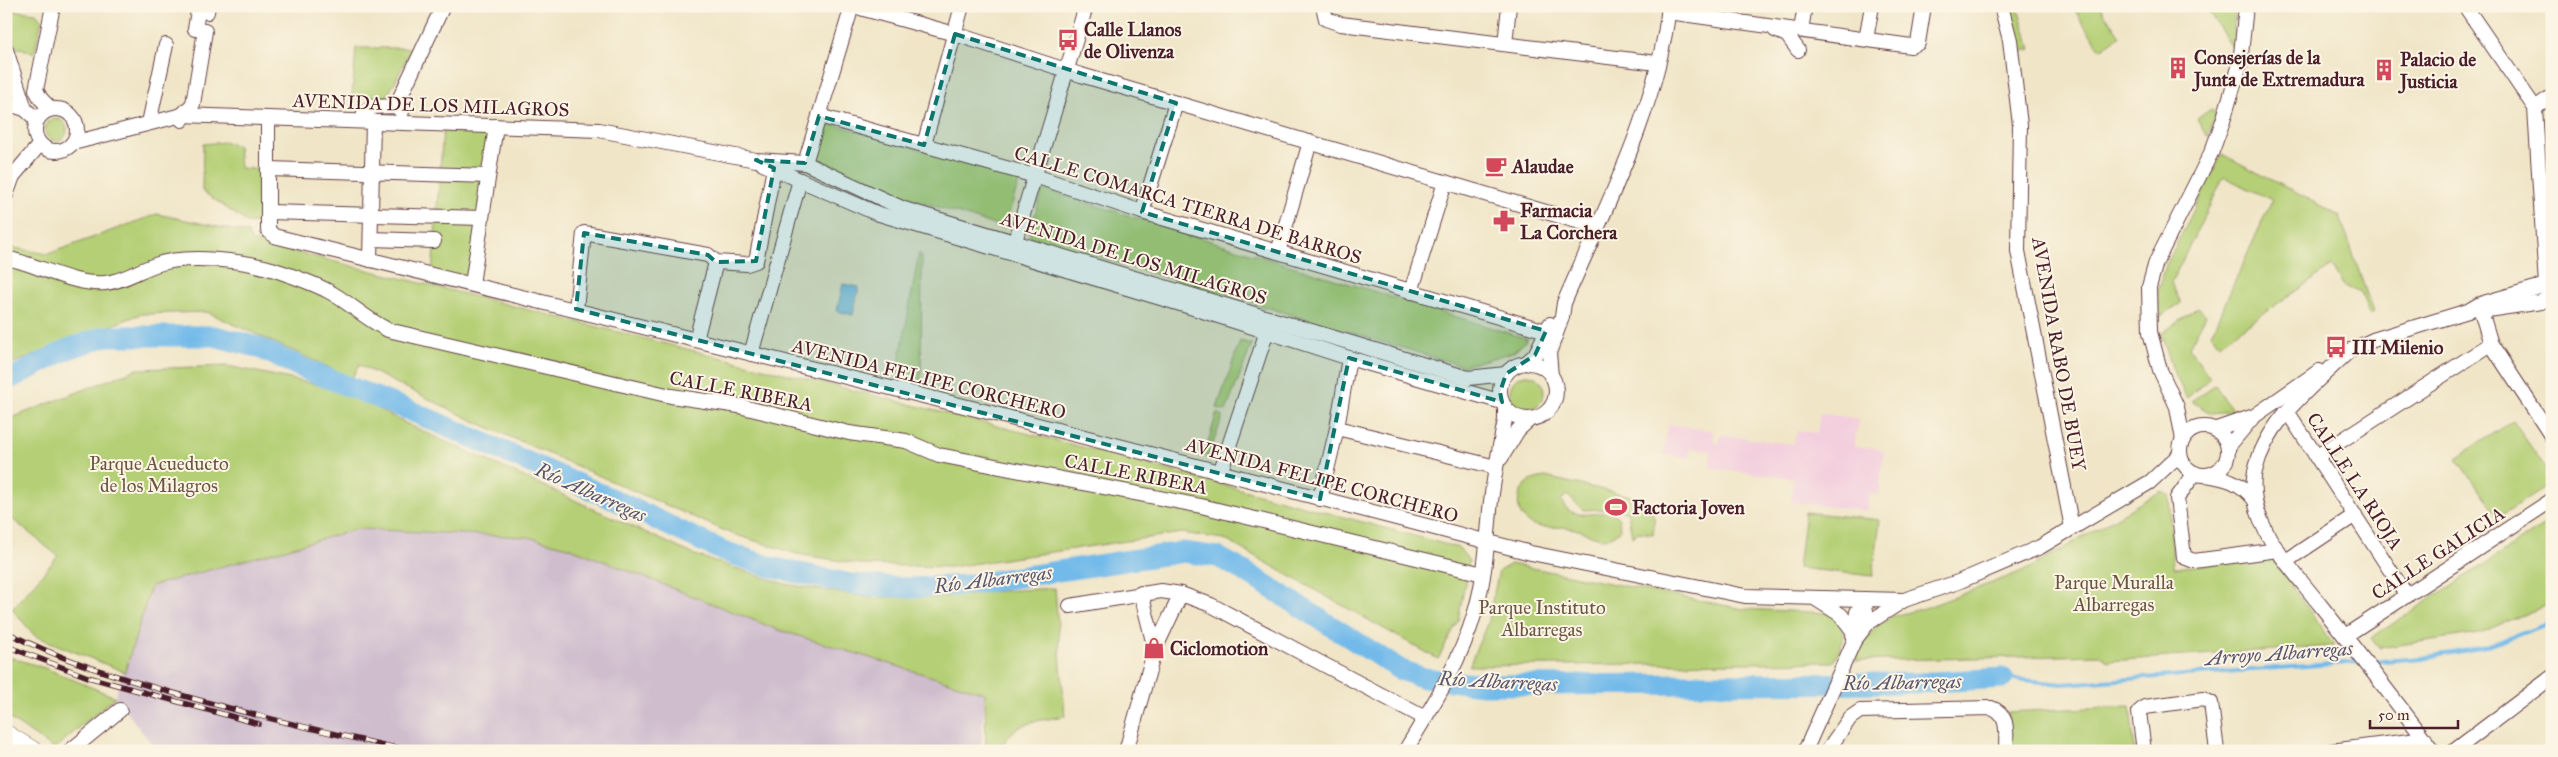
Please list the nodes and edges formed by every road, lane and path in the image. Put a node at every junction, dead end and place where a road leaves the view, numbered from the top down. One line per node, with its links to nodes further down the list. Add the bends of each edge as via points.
1 (443, 6): 31 (street)
2 (852, 6): 18 (street); 35 (street)
3 (962, 6): 18 (street)
4 (1086, 6): 25 (street)
5 (1323, 6): 20 (street, via 1326,19 1332,22)
6 (1509, 6): 20 (street)
7 (1805, 6): 17 (street)
8 (1872, 6): 19 (street)
9 (1924, 6): 19 (street, via 1918,43 1911,46)
10 (2001, 6): 107 (street, AVENIDA RABO DE BUEY, via 2010,40 2020,125 2018,251)
11 (2246, 6): 88 (street, via 2240,64 2223,121 2212,151 2156,262 2149,287 2150,332 2160,370)
12 (2465, 6): 32 (street)
13 (208, 9): 37 (street, via 198,12 195,29 205,31 193,104)
14 (1668, 9): 16 (street); 24 (street)
15 (53, 10): 34 (street, via 36,90)
16 (1767, 26): 17 (street); 23 (street, via 1787,35)
17 (1802, 30): 19 (street)
18 (955, 34): 25 (street); 48 (street)
19 (1866, 39)
20 (1505, 44): 24 (street)
21 (166, 45): 42 (street)
22 (6, 50): 26 (street)
23 (1798, 50)
24 (1657, 63): 63 (street, via 1643,115)
25 (1067, 71): 30 (street); 55 (street)
26 (15, 75): 27 (street, via 13,84); 33 (street)
27 (6, 90)
28 (2552, 96): 32 (street)
29 (6, 103): 33 (street)
30 (1176, 103): 45 (street); 60 (street)
31 (396, 106): 40 (street, via 372,107 364,112); 41 (street)
32 (2535, 108): 72 (street)
33 (25, 109): 38 (street)
34 (51, 109): 38 (street); 39 (street, via 62,109)
35 (819, 116): 48 (street, CALLE COMARCA TIERRA DE BARROS); 50 (street)
36 (268, 118): 37 (street, AVENIDA DE LOS MILAGROS); 40 (street, AVENIDA DE LOS MILAGROS); 52 (street, AVENIDA FELIPE CORCHERO)
37 (182, 119): 42 (street, AVENIDA DE LOS MILAGROS)
38 (37, 120): 47 (street, via 35,132)
39 (75, 120): 44 (street); 46 (street, via 77,134)
40 (368, 121): 41 (street, AVENIDA DE LOS MILAGROS); 53 (street)
41 (406, 122): 43 (street, AVENIDA DE LOS MILAGROS)
42 (149, 123): 44 (street, AVENIDA DE LOS MILAGROS)
43 (496, 126): 49 (street, AVENIDA DE LOS MILAGROS, via 599,130); 54 (street)
44 (105, 134): 46 (street, AVENIDA DE LOS MILAGROS)
45 (1310, 142): 57 (street); 67 (street)
46 (73, 143): 47 (street, via 56,151)
47 (40, 144): 58 (street, via 13,176)
48 (924, 145): 55 (street, CALLE COMARCA TIERRA DE BARROS)
49 (756, 160): 50 (street, AVENIDA DE LOS MILAGROS); 51 (street, AVENIDA DE LOS MILAGROS)
50 (805, 163): 66 (street, AVENIDA DE LOS MILAGROS, via 904,209)
51 (774, 168): 56 (street, AVENIDA DE LOS MILAGROS); 70 (street, via 756,261 747,264)
52 (269, 169): 53 (street); 59 (street, AVENIDA FELIPE CORCHERO)
53 (372, 174): 54 (street); 61 (street)
54 (488, 176): 62 (street)
55 (1035, 176): 60 (street, CALLE COMARCA TIERRA DE BARROS); 66 (street)
56 (800, 180): 77 (street, AVENIDA DE LOS MILAGROS, via 876,213); 82 (street)
57 (1445, 182): 63 (street); 73 (street)
58 (6, 196)
59 (269, 212): 61 (street); 69 (street, AVENIDA FELIPE CORCHERO, via 268,230 274,236)
60 (1142, 212): 67 (street, CALLE COMARCA TIERRA DE BARROS)
61 (371, 215): 62 (street); 64 (street)
62 (482, 218): 71 (street)
63 (1597, 227): 74 (street)
64 (370, 238): 65 (street); 69 (street)
65 (434, 242)
66 (1015, 242): 85 (street, AVENIDA DE LOS MILAGROS, via 1468,378)
67 (1278, 252): 73 (street, CALLE COMARCA TIERRA DE BARROS)
68 (6, 258): 110 (street, CALLE RIBERA, via 84,282 104,283 126,279 153,265 176,259 212,259 273,270 328,291 368,320 388,330 671,396 739,406 849,433 906,441 939,455 1201,506)
69 (370, 260): 71 (street, AVENIDA FELIPE CORCHERO)
70 (716, 262): 75 (street, via 708,255 584,233); 79 (street)
71 (472, 284): 75 (street, AVENIDA FELIPE CORCHERO)
72 (2550, 289): 76 (street, via 2480,304); 76 (street, via 2518,300 2509,308)
73 (1411, 292): 78 (street, CALLE COMARCA TIERRA DE BARROS)
74 (1564, 303): 78 (street); 86 (street, via 1549,353)
75 (576, 310): 79 (street, AVENIDA FELIPE CORCHERO)
76 (2475, 311): 80 (street); 81 (street)
77 (1267, 331): 83 (street, AVENIDA DE LOS MILAGROS); 101 (street)
78 (1546, 331): 84 (street, via 1535,355)
79 (696, 340): 82 (street, AVENIDA FELIPE CORCHERO)
80 (2491, 344): 94 (street); 98 (street)
81 (2350, 350): 89 (street); 90 (street)
82 (750, 354): 101 (street, AVENIDA FELIPE CORCHERO)
83 (1350, 358): 87 (street, AVENIDA DE LOS MILAGROS); 92 (street)
84 (1526, 363): 85 (street); 86 (street, via 1544,368)
85 (1506, 374): 87 (street, via 1500,392)
86 (1551, 376): 91 (street, via 1556,394 1553,403 1548,411)
87 (1503, 404): 91 (street, via 1520,418); 99 (street, via 1505,420)
88 (2177, 407): 93 (street, via 2188,418); 95 (street)
89 (2287, 411): 98 (street, CALLE LA RIOJA); 103 (street, via 2263,448 2255,471)
90 (2253, 417): 93 (street); 96 (street)
91 (1530, 419): 99 (street, via 1518,430)
92 (1337, 428): 99 (street); 104 (street)
93 (2210, 428): 95 (street, via 2195,429); 96 (street)
94 (2552, 437)
95 (2183, 440): 97 (street)
96 (2227, 453): 100 (street, via 2218,471); 103 (street, via 2233,470)
97 (2180, 454): 100 (street); 102 (street, AVENIDA FELIPE CORCHERO)
98 (2316, 456): 106 (street, CALLE LA RIOJA)
99 (1496, 467): 108 (street)
100 (2196, 472): 102 (street, AVENIDA FELIPE CORCHERO); 103 (street, via 2234,481); 109 (street, via 2177,498 2184,557 2194,560)
101 (1220, 473): 104 (street, AVENIDA FELIPE CORCHERO)
102 (2150, 482): 107 (street, AVENIDA FELIPE CORCHERO)
103 (2254, 494): 109 (street, via 2262,524)
104 (1320, 499): 108 (street, AVENIDA FELIPE CORCHERO)
105 (2552, 500): 113 (street, CALLE GALICIA)
106 (2355, 516): 109 (street); 113 (street, CALLE LA RIOJA)
107 (2072, 528): 116 (street, AVENIDA FELIPE CORCHERO, via 2015,559)
108 (1489, 542): 110 (street); 114 (street, AVENIDA FELIPE CORCHERO, via 1745,596)
109 (2282, 555): 120 (street)
110 (1483, 574): 124 (street, via 1475,612 1463,645)
111 (1141, 593): 112 (street, via 1162,591); 117 (street); 121 (street)
112 (1181, 594): 121 (street); 124 (street, via 1211,605)
113 (2407, 596): 120 (street, CALLE GALICIA)
114 (1813, 598): 115 (street, AVENIDA FELIPE CORCHERO); 119 (street, via 1840,615)
115 (1864, 599): 116 (street, AVENIDA FELIPE CORCHERO); 118 (street); 119 (street, via 1857,612)
116 (1904, 600): 118 (street)
117 (1070, 606)
118 (1868, 623): 119 (street)
119 (1854, 636): 132 (street)
120 (2346, 637): 126 (street)
121 (1155, 649): 130 (street)
122 (2552, 677): 138 (street)
123 (120, 710): 129 (street)
124 (1425, 718): 131 (street)
125 (6, 734): 128 (main road)
126 (2429, 745): 127 (street)
127 (2346, 750): 137 (street)
128 (34, 751)
129 (70, 751)
130 (1126, 751)
131 (1406, 751)
132 (1805, 751)
133 (1828, 751): 134 (street, via 1850,718 1860,711 1991,708 1999,710 2006,719)
134 (2006, 751)
135 (2144, 751): 136 (street, via 2139,712 2145,707 2203,699 2211,703)
136 (2217, 751)
137 (2330, 751)
138 (2454, 751)

